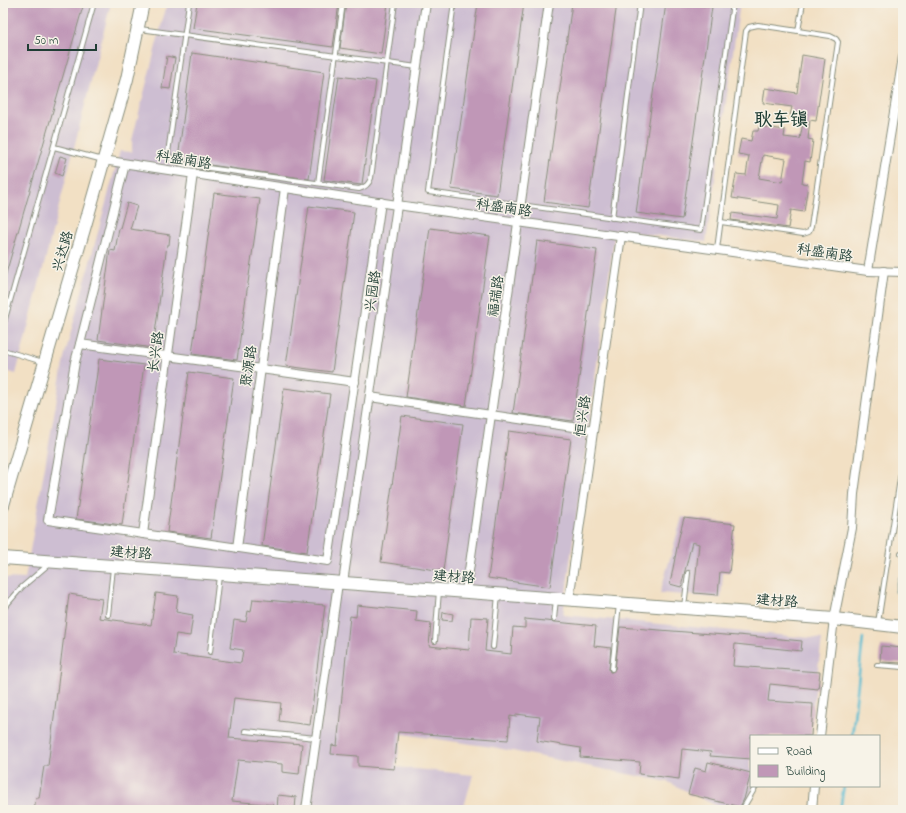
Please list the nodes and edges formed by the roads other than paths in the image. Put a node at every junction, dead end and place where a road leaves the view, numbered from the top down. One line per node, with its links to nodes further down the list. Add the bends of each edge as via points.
1 (94, 3): 19 (lane)
2 (143, 3): 12 (street, 兴达路)
3 (188, 3): 14 (lane)
4 (343, 3): 15 (lane)
5 (395, 3): 17 (lane)
6 (426, 3): 18 (street, 兴园路)
7 (454, 3): 27 (lane, via 428,192)
8 (549, 3): 27 (street, 福瑞路)
9 (640, 3): 28 (lane)
10 (733, 3): 28 (lane, via 701,230)
11 (803, 3): 13 (lane)
12 (138, 29): 14 (lane); 20 (street, 兴达路, via 127,79)
13 (798, 31): 30 (lane, via 758,25 749,27 746,31); 30 (lane, via 830,36 838,42 811,227 803,234)
14 (184, 35): 15 (lane); 23 (lane, via 169,156 178,163 187,165)
15 (336, 56): 17 (lane); 23 (lane)
16 (903, 57): 33 (street)
17 (387, 63): 18 (lane); 23 (lane, via 369,183 365,188 359,189)
18 (417, 67): 26 (street, 兴园路)
19 (54, 147): 20 (lane); 36 (lane)
20 (103, 160): 21 (street, 科盛南路); 40 (street, 兴达路)
21 (125, 164): 22 (street, 科盛南路); 37 (street)
22 (193, 174): 24 (street, 科盛南路); 39 (street, 长兴路)
23 (318, 183)
24 (285, 188): 25 (street, 科盛南路); 41 (street, 聚源路)
25 (381, 202): 26 (street, 科盛南路); 42 (street)
26 (397, 205): 29 (street, 科盛南路); 43 (street, 兴园路)
27 (521, 205): 28 (lane); 29 (street, 福瑞路)
28 (612, 218)
29 (518, 222): 31 (street, 科盛南路); 44 (street, 福瑞路)
30 (721, 222): 32 (lane)
31 (621, 236): 32 (street, 科盛南路); 45 (street, 恒兴路)
32 (717, 249): 33 (street, 科盛南路)
33 (868, 271): 34 (street, 科盛南路)
34 (884, 272): 35 (street, 科盛南路); 68 (street, via 855,486 852,528)
35 (903, 272)
36 (3, 326)
37 (80, 344): 39 (street); 50 (street, via 48,520)
38 (3, 350): 40 (lane)
39 (168, 356): 41 (street); 50 (street, 长兴路)
40 (45, 363): 49 (street, 兴达路)
41 (261, 369): 42 (street); 51 (street, 聚源路)
42 (355, 382): 51 (street, via 328,561)
43 (370, 397): 44 (street); 57 (street, 兴园路)
44 (491, 415): 45 (street); 59 (street, 福瑞路)
45 (593, 430): 62 (street, 恒兴路)
46 (903, 459): 47 (lane)
47 (898, 496): 48 (lane); 69 (lane)
48 (903, 497)
49 (3, 505)
50 (143, 534): 51 (street)
51 (237, 548)
52 (3, 558): 53 (street, 建材路)
53 (52, 561): 54 (street, 建材路); 64 (lane, via 22,587)
54 (114, 566): 56 (street, 建材路); 66 (lane)
55 (688, 573): 65 (lane)
56 (219, 574): 57 (street, 建材路); 73 (lane)
57 (341, 583): 58 (street, 建材路); 79 (street, 兴园路)
58 (439, 590): 59 (street, 建材路); 71 (lane)
59 (466, 592): 60 (street, 建材路)
60 (498, 594): 61 (street, 建材路); 72 (lane)
61 (556, 599): 62 (street, 建材路); 67 (lane)
62 (569, 600): 63 (street, 建材路)
63 (619, 604): 65 (street, 建材路); 76 (lane)
64 (3, 608)
65 (684, 608): 68 (street, 建材路)
66 (108, 615)
67 (554, 619)
68 (834, 620): 69 (street, 建材路); 78 (street)
69 (878, 625): 70 (street, 建材路)
70 (903, 627)
71 (435, 641)
72 (493, 647)
73 (210, 652)
74 (877, 665): 75 (lane)
75 (903, 667)
76 (612, 669)
77 (246, 731): 79 (lane)
78 (820, 735)
79 (316, 738): 82 (street, 兴园路)
80 (755, 787): 83 (lane)
81 (813, 787): 84 (street)
82 (306, 810)
83 (742, 810)
84 (812, 810)

